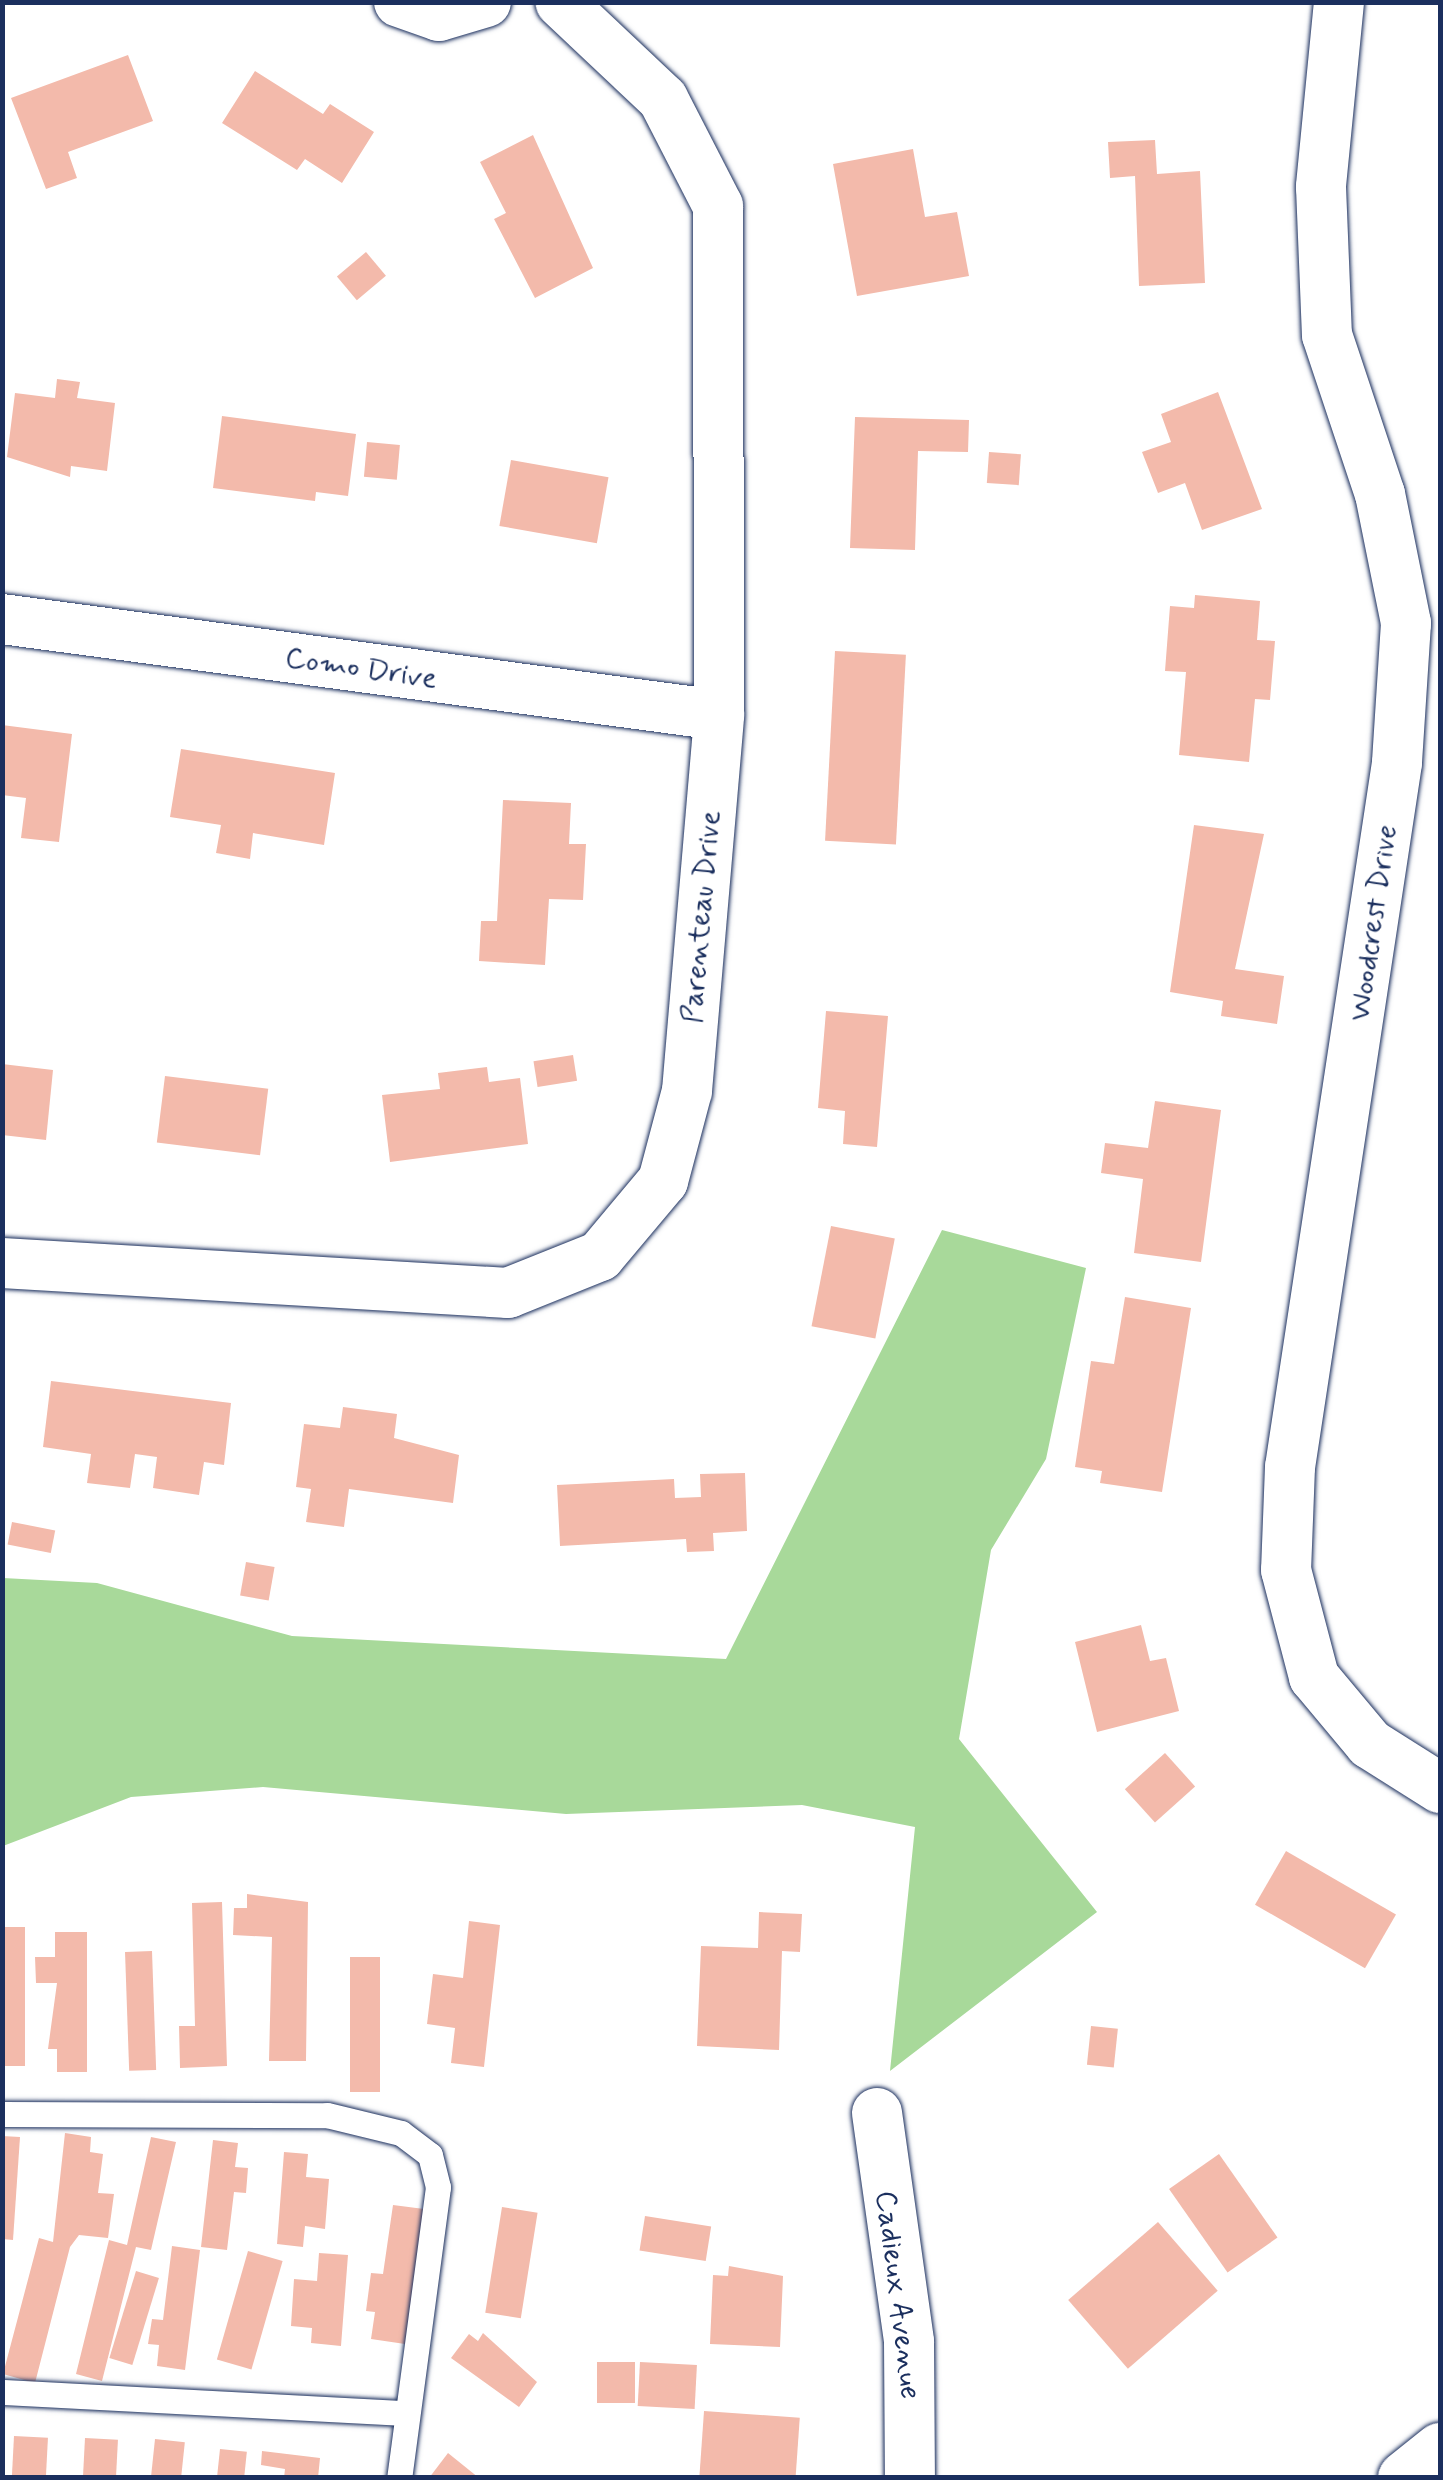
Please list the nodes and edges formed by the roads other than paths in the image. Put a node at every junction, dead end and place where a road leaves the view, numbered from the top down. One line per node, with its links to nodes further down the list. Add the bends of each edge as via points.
1 (399, 2): 2 (street, via 439,16)
2 (486, 2)
3 (560, 2): 6 (street, Parenteau Drive, via 663,99 718,206)
4 (1339, 2): 8 (street, Woodcrest Drive, via 1321,187 1328,335 1380,494 1406,623 1397,763 1290,1467 1286,1570 1314,1676 1370,1744)
5 (2, 619): 6 (street, Como Drive)
6 (719, 715): 7 (street, Parenteau Drive, via 679,1136 637,1222 600,1256 508,1293 436,1294)
7 (2, 1263)
8 (1440, 1788)
9 (877, 2112): 15 (street, Cadieux Avenue, via 909,2342)
10 (2, 2114): 12 (lane, via 327,2115 402,2133 430,2155 438,2187)
11 (2, 2392): 12 (lane)
12 (402, 2413): 14 (lane)
13 (1440, 2450): 16 (main road)
14 (399, 2478)
15 (910, 2478)
16 (1405, 2478)

